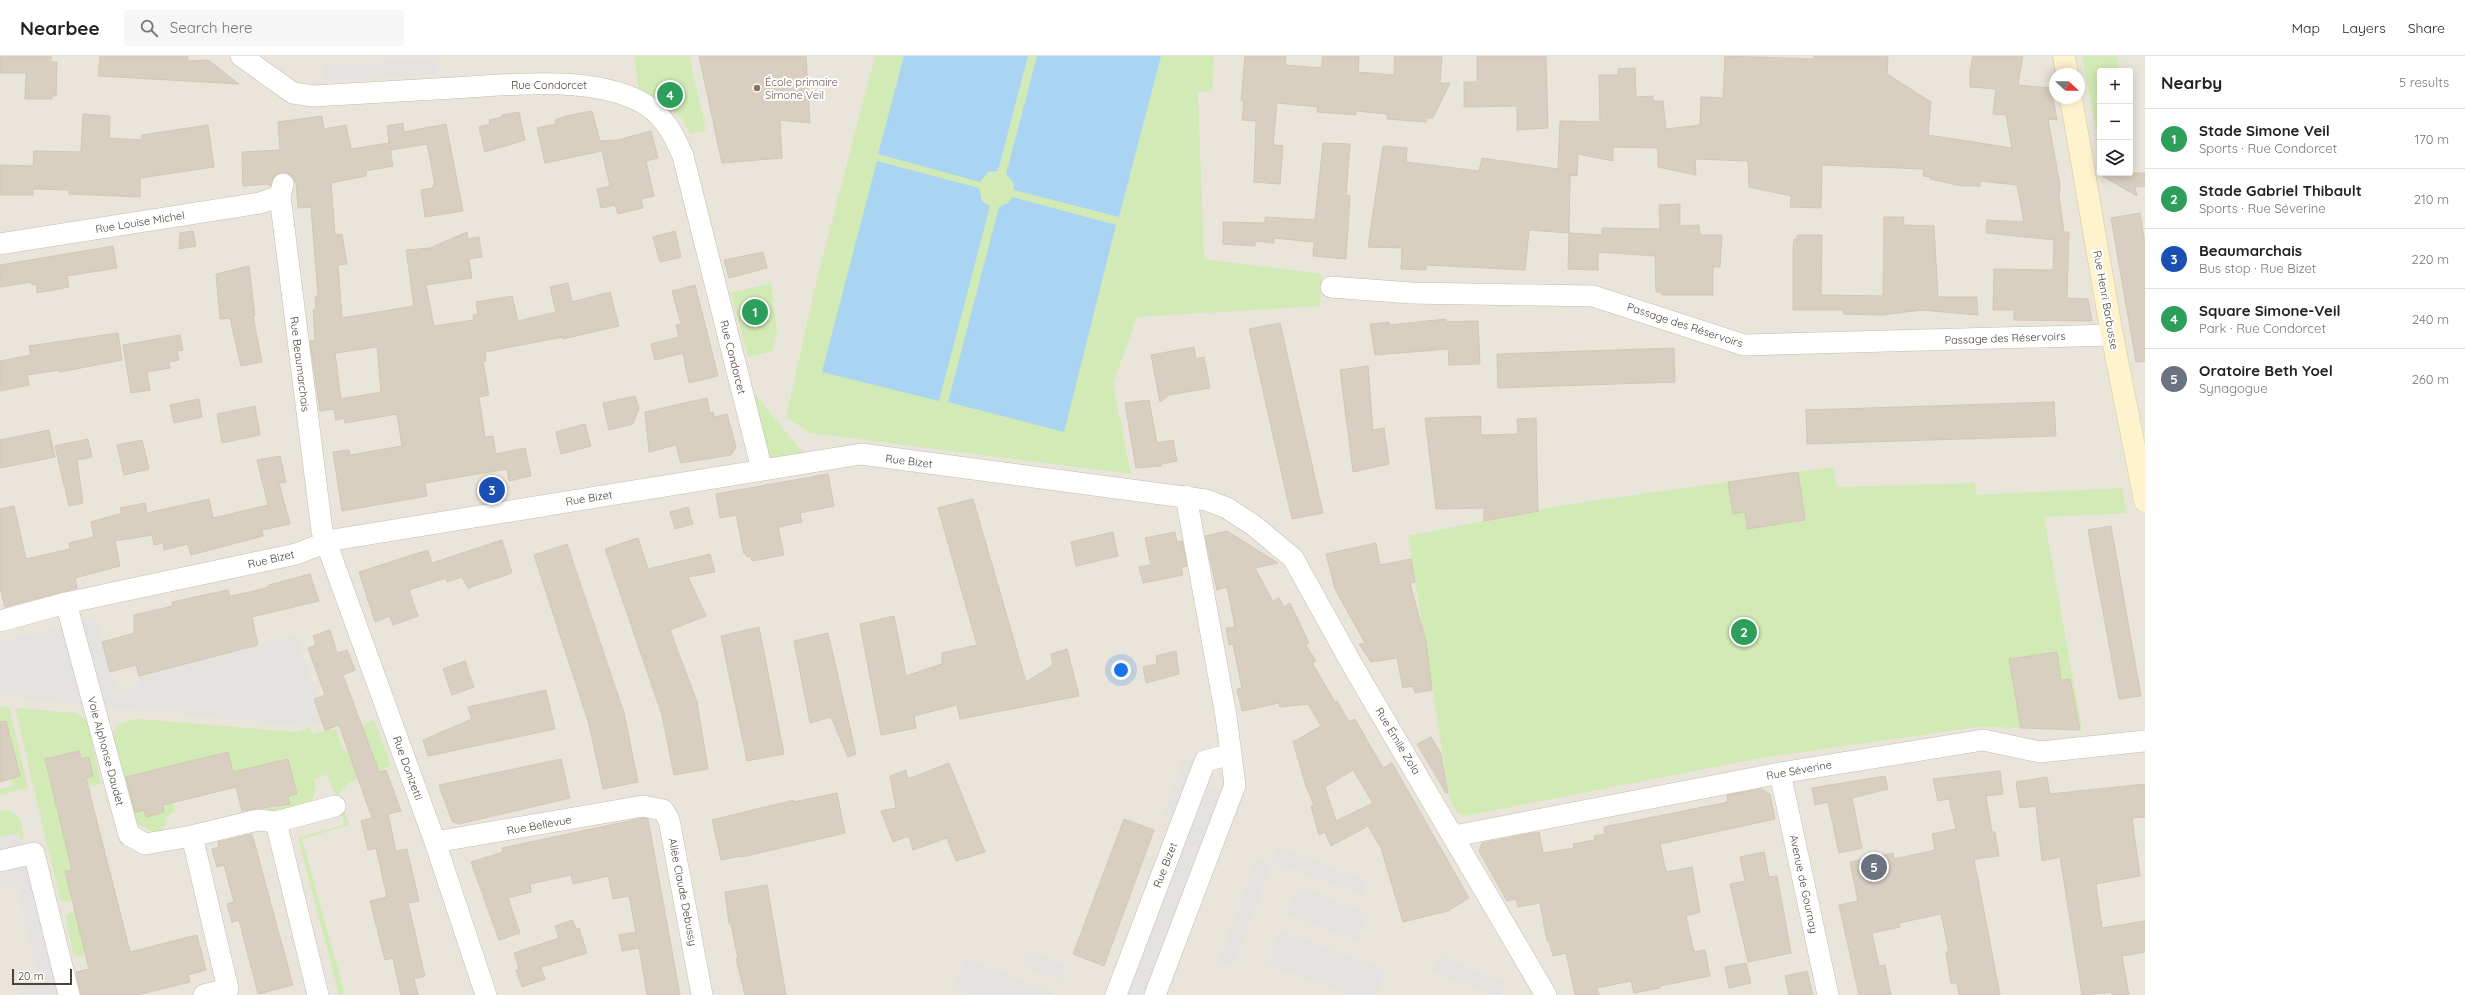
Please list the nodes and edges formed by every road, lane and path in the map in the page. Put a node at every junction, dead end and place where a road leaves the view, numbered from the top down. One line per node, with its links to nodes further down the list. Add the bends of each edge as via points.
1 (241, 56): 9 (street, Rue Condorcet, via 294,93 313,96 509,85 592,85 640,101 660,115 672,132 683,156)
2 (2064, 56): 3 (main road)
3 (2066, 68)
4 (2072, 104): 8 (main road, Rue Henri Barbusse)
5 (282, 190): 6 (street, Rue Louise Michel, via 260,203); 13 (street, Rue Beaumarchais, via 320,524)
6 (0, 244)
7 (1331, 287): 8 (street, Passage des Réservoirs, via 1411,293 1594,296 1744,345)
8 (2112, 335): 10 (main road, Rue Henri Barbusse)
9 (762, 470): 11 (street, Rue Bizet, via 862,454); 13 (street, Rue Bizet, via 340,538)
10 (2144, 494)
11 (1186, 496): 12 (street, Rue Bizet); 17 (street)
12 (1227, 508): 23 (street, Rue Émile Zola, via 1294,558 1354,668)
13 (325, 543): 14 (street, Rue Bizet, via 296,554); 24 (street, Rue Donizetti)
14 (66, 603): 15 (street, Rue Bizet); 22 (street, Voie Alphonse Daudet, via 129,835 144,844)
15 (0, 621)
16 (2145, 741): 18 (street, Rue Séverine, via 2040,752 1983,740)
17 (1231, 754): 31 (street, Rue Bizet, via 1205,761); 32 (street, via 1235,785)
18 (1780, 772): 23 (street, Rue Séverine); 34 (street, Avenue de Gournay)
19 (334, 806): 21 (street, Voie Alphonse Daudet)
20 (643, 806): 24 (street, Rue Bellevue); 30 (street, Allée Claude Debussy, via 663,810 669,820)
21 (276, 822): 22 (street, Voie Alphonse Daudet, via 258,820); 28 (street)
22 (192, 836): 27 (street, via 228,989)
23 (1454, 836): 33 (street, Rue Émile Zola)
24 (435, 842): 29 (street, Rue Donizetti)
25 (0, 861): 26 (street, via 34,853)
26 (69, 995)
27 (204, 995)
28 (318, 995)
29 (486, 995)
30 (702, 995)
31 (1116, 995)
32 (1155, 995)
33 (1546, 995)
34 (1828, 995)

